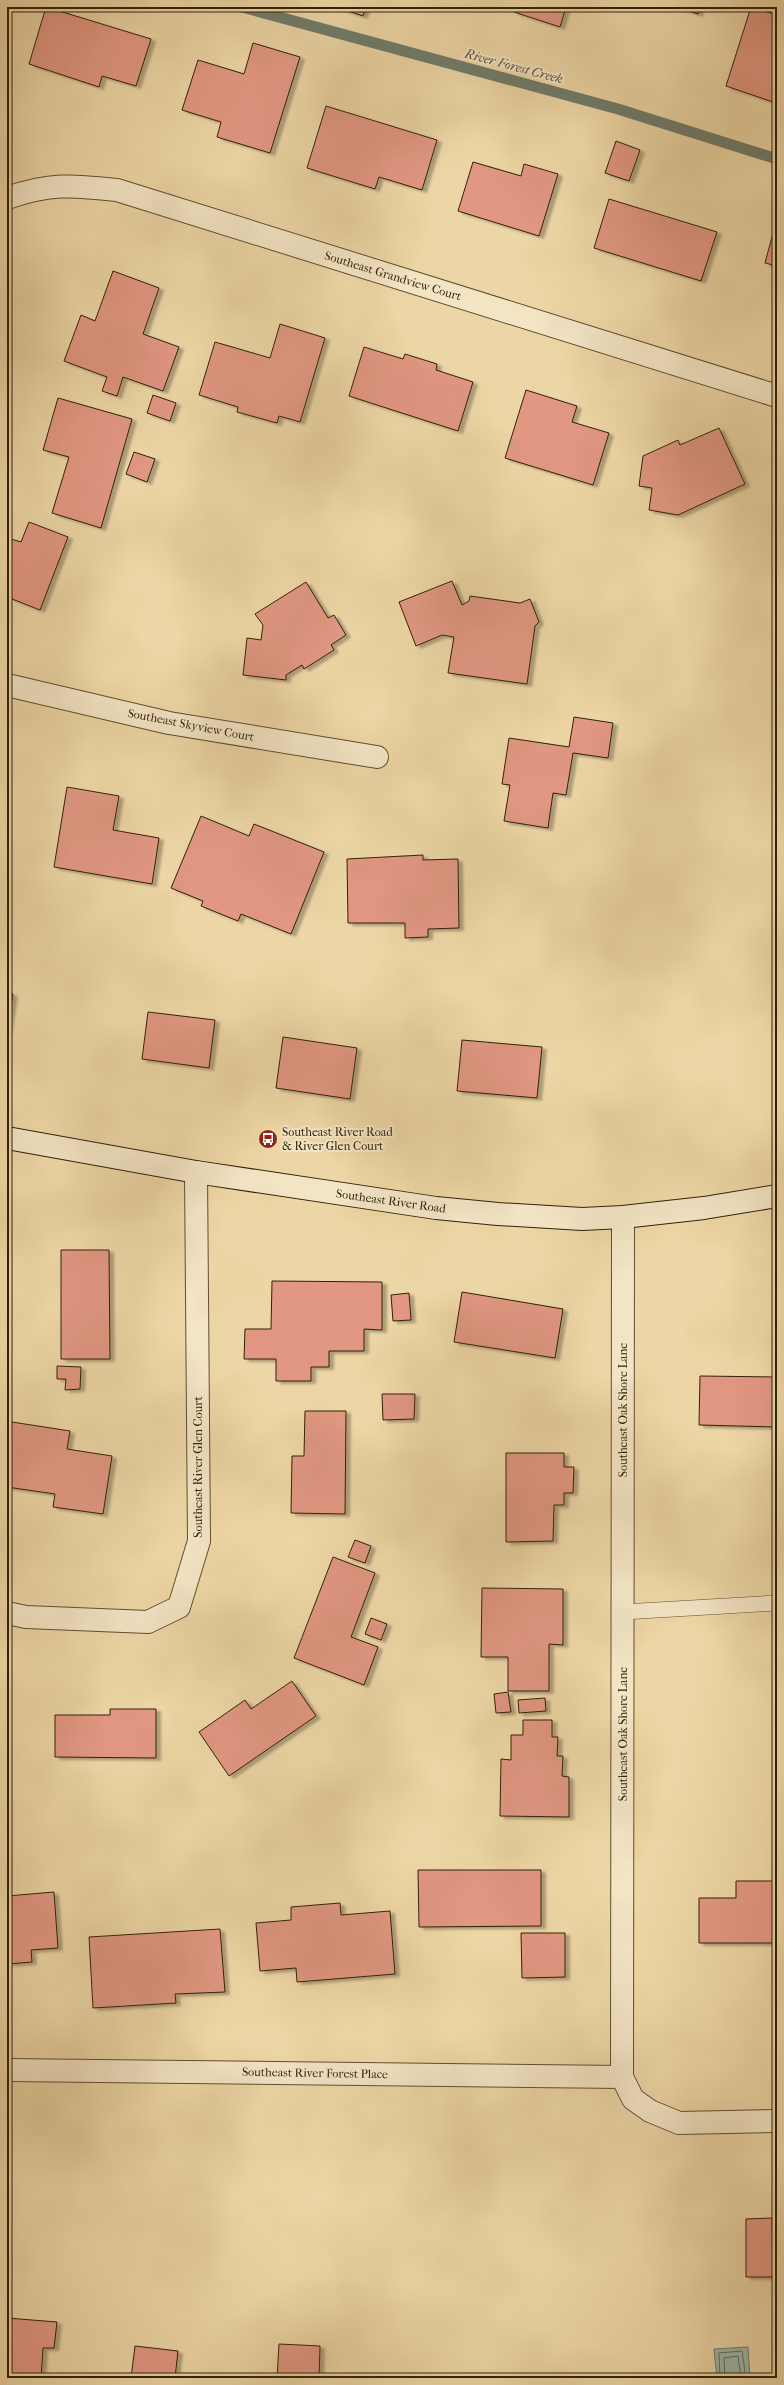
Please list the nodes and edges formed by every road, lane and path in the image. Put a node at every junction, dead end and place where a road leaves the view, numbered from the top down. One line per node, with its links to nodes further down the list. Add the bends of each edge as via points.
1 (7, 198): 2 (street, Southeast Grandview Court, via 34,189 73,185 117,190)
2 (777, 396)
3 (7, 685): 4 (street, Southeast Skyview Court, via 169,723)
4 (377, 757)
5 (7, 1138): 6 (street, Southeast River Road)
6 (196, 1172): 8 (street, Southeast River Road, via 436,1208 582,1219); 11 (street, Southeast River Glen Court, via 199,1541 180,1607 148,1622 26,1617)
7 (777, 1196): 8 (street, Southeast River Road, via 704,1208)
8 (623, 1217): 10 (street, Southeast Oak Shore Lane)
9 (777, 1603): 10 (lane)
10 (623, 1612): 13 (street, Southeast Oak Shore Lane)
11 (7, 1613)
12 (7, 2070): 13 (street, Southeast River Forest Place)
13 (622, 2076): 14 (street, Southeast Oak Shore Lane, via 633,2099 650,2111 680,2123)
14 (777, 2121)

